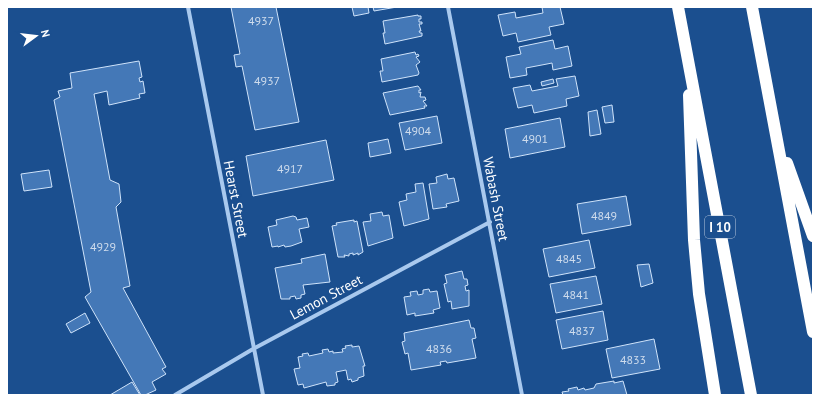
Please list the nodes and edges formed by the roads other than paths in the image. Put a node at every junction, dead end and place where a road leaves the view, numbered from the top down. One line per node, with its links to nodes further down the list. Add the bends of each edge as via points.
1 (188, 7): 10 (street, Hearst Street)
2 (448, 7): 7 (street, Wabash Street)
3 (678, 7): 5 (highway, I 10)
4 (752, 7): 6 (highway)
5 (689, 60): 14 (highway, via 694,240 699,294); 15 (highway, I 10)
6 (774, 126): 8 (highway); 9 (highway)
7 (490, 222): 10 (street, Lemon Street); 13 (street, Wabash Street)
8 (813, 236)
9 (813, 332)
10 (254, 349): 11 (street, Lemon Street); 12 (street, Hearst Street)
11 (175, 395)
12 (262, 395)
13 (522, 395)
14 (715, 395)
15 (751, 395)

